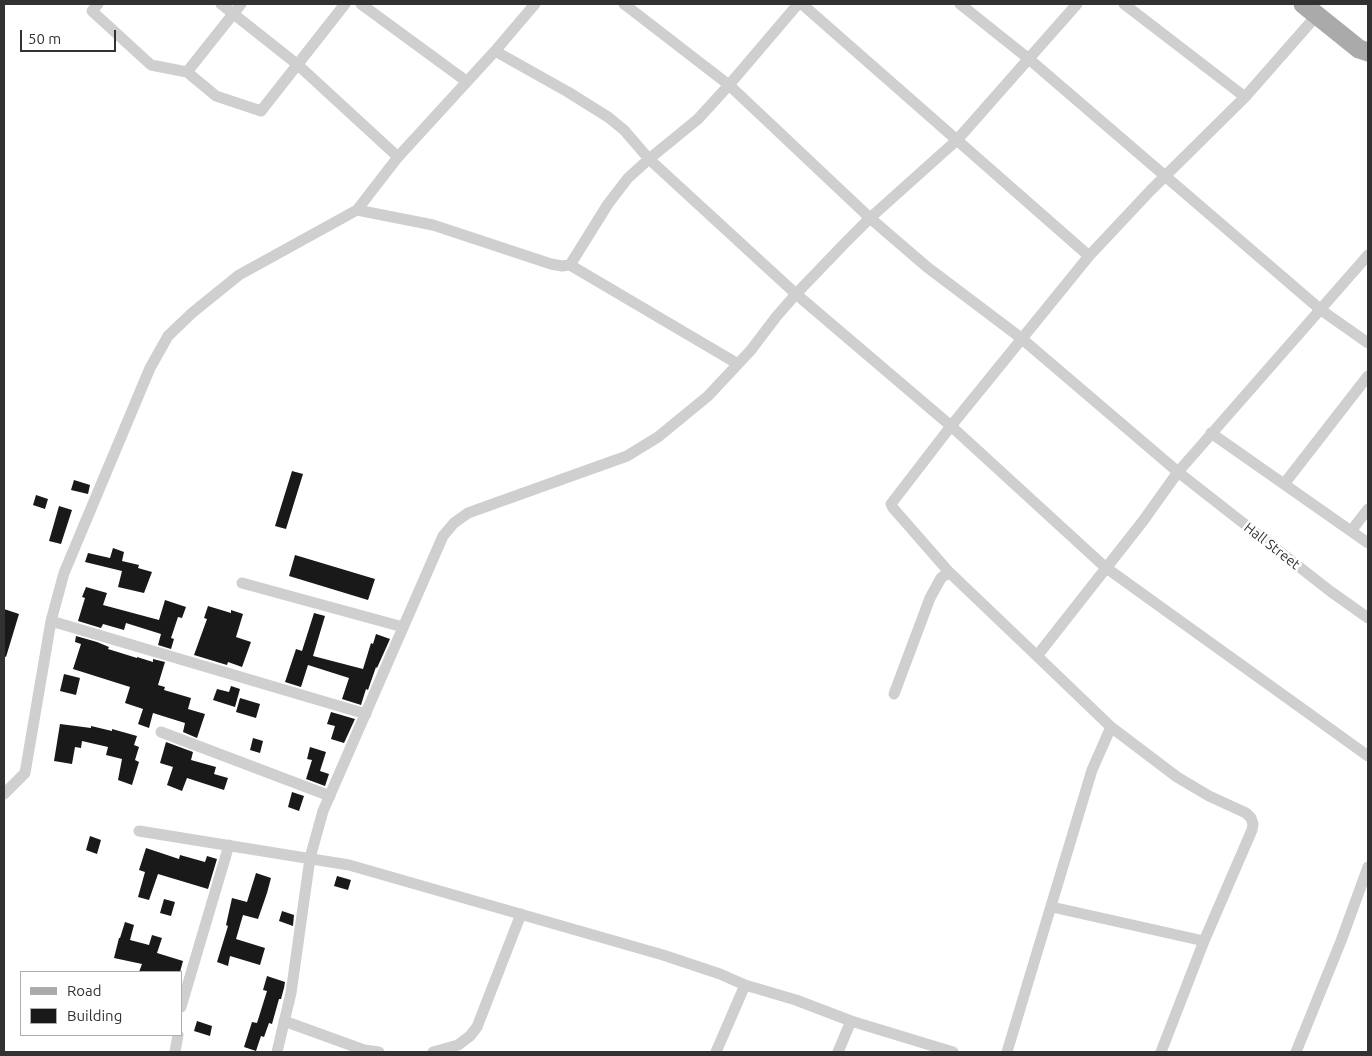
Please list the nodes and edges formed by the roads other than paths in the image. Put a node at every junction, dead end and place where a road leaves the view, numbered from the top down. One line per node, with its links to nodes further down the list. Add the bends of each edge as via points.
1 (98, 4): 19 (street, via 92,11 151,65)
2 (221, 4): 12 (street)
3 (345, 4): 18 (street)
4 (362, 4): 20 (street)
5 (517, 4): 13 (street)
6 (624, 4): 21 (street, Hall Street)
7 (798, 4): 21 (street)
8 (802, 4): 23 (street)
9 (960, 4): 17 (street)
10 (1077, 4): 17 (street)
11 (1124, 4): 22 (street)
12 (237, 8): 18 (street); 19 (street)
13 (531, 8): 15 (street)
14 (1310, 10): 16 (main road); 22 (street)
15 (495, 51): 20 (street); 25 (street, via 608,117)
16 (1365, 52)
17 (1030, 59): 23 (street); 26 (street)
18 (298, 65): 19 (street, via 261,111 216,96); 24 (street)
19 (187, 72)
20 (466, 81): 24 (street)
21 (729, 85): 25 (street, via 698,119); 28 (street, Hall Street)
22 (1245, 97): 26 (street)
23 (956, 140): 28 (street); 30 (street)
24 (398, 157): 27 (street)
25 (649, 159): 31 (street, via 628,178 608,204); 32 (street)
26 (1166, 175): 30 (street); 33 (street)
27 (357, 210): 31 (street, via 433,225 551,264); 49 (street, via 239,275 168,336 150,368 64,573)
28 (870, 218): 32 (street); 34 (street, Hall Street, via 927,267)
29 (1368, 255): 33 (street)
30 (1089, 256): 34 (street)
31 (570, 265): 36 (street)
32 (796, 294): 36 (street); 38 (street)
33 (1321, 310): 35 (street); 39 (street)
34 (1021, 338): 38 (street); 40 (street, Hall Street)
35 (1368, 342)
36 (738, 364): 50 (street, via 708,396 658,437 627,456 468,513 454,523 443,536)
37 (1368, 376): 41 (street)
38 (950, 426): 45 (street); 46 (street, via 891,504)
39 (1211, 433): 40 (street); 41 (street)
40 (1178, 472): 45 (street); 48 (street, Hall Street)
41 (1284, 484): 43 (street)
42 (1368, 509): 43 (street)
43 (1351, 531): 44 (street)
44 (1368, 543)
45 (1105, 567): 51 (street); 56 (street)
46 (949, 572): 51 (street); 52 (street, via 941,578 930,598)
47 (242, 583): 50 (street)
48 (1368, 618)
49 (52, 621): 53 (street); 57 (street, via 25,773)
50 (403, 628): 53 (street)
51 (1037, 656): 54 (street)
52 (894, 694)
53 (366, 714): 58 (street)
54 (1111, 727): 63 (street, via 1092,770); 65 (street, via 1177,777 1251,818 1252,830)
55 (161, 732): 58 (street)
56 (1368, 756)
57 (4, 794)
58 (330, 796): 61 (street)
59 (139, 831): 60 (street)
60 (229, 845): 61 (street); 67 (street)
61 (310, 858): 64 (street, via 349,865); 68 (street)
62 (1368, 867): 80 (street)
63 (1052, 907): 65 (street); 78 (street)
64 (522, 914): 66 (street, via 663,955); 74 (street, via 477,1027 458,1045)
65 (1204, 941): 79 (street)
66 (745, 985): 69 (street); 75 (street)
67 (182, 1004)
68 (284, 1021): 72 (street); 73 (street, via 364,1050)
69 (850, 1021): 76 (street); 77 (street)
70 (178, 1036): 71 (street)
71 (175, 1052)
72 (277, 1052)
73 (379, 1052)
74 (433, 1052)
75 (716, 1052)
76 (838, 1052)
77 (953, 1052)
78 (1007, 1052)
79 (1161, 1052)
80 (1296, 1052)

